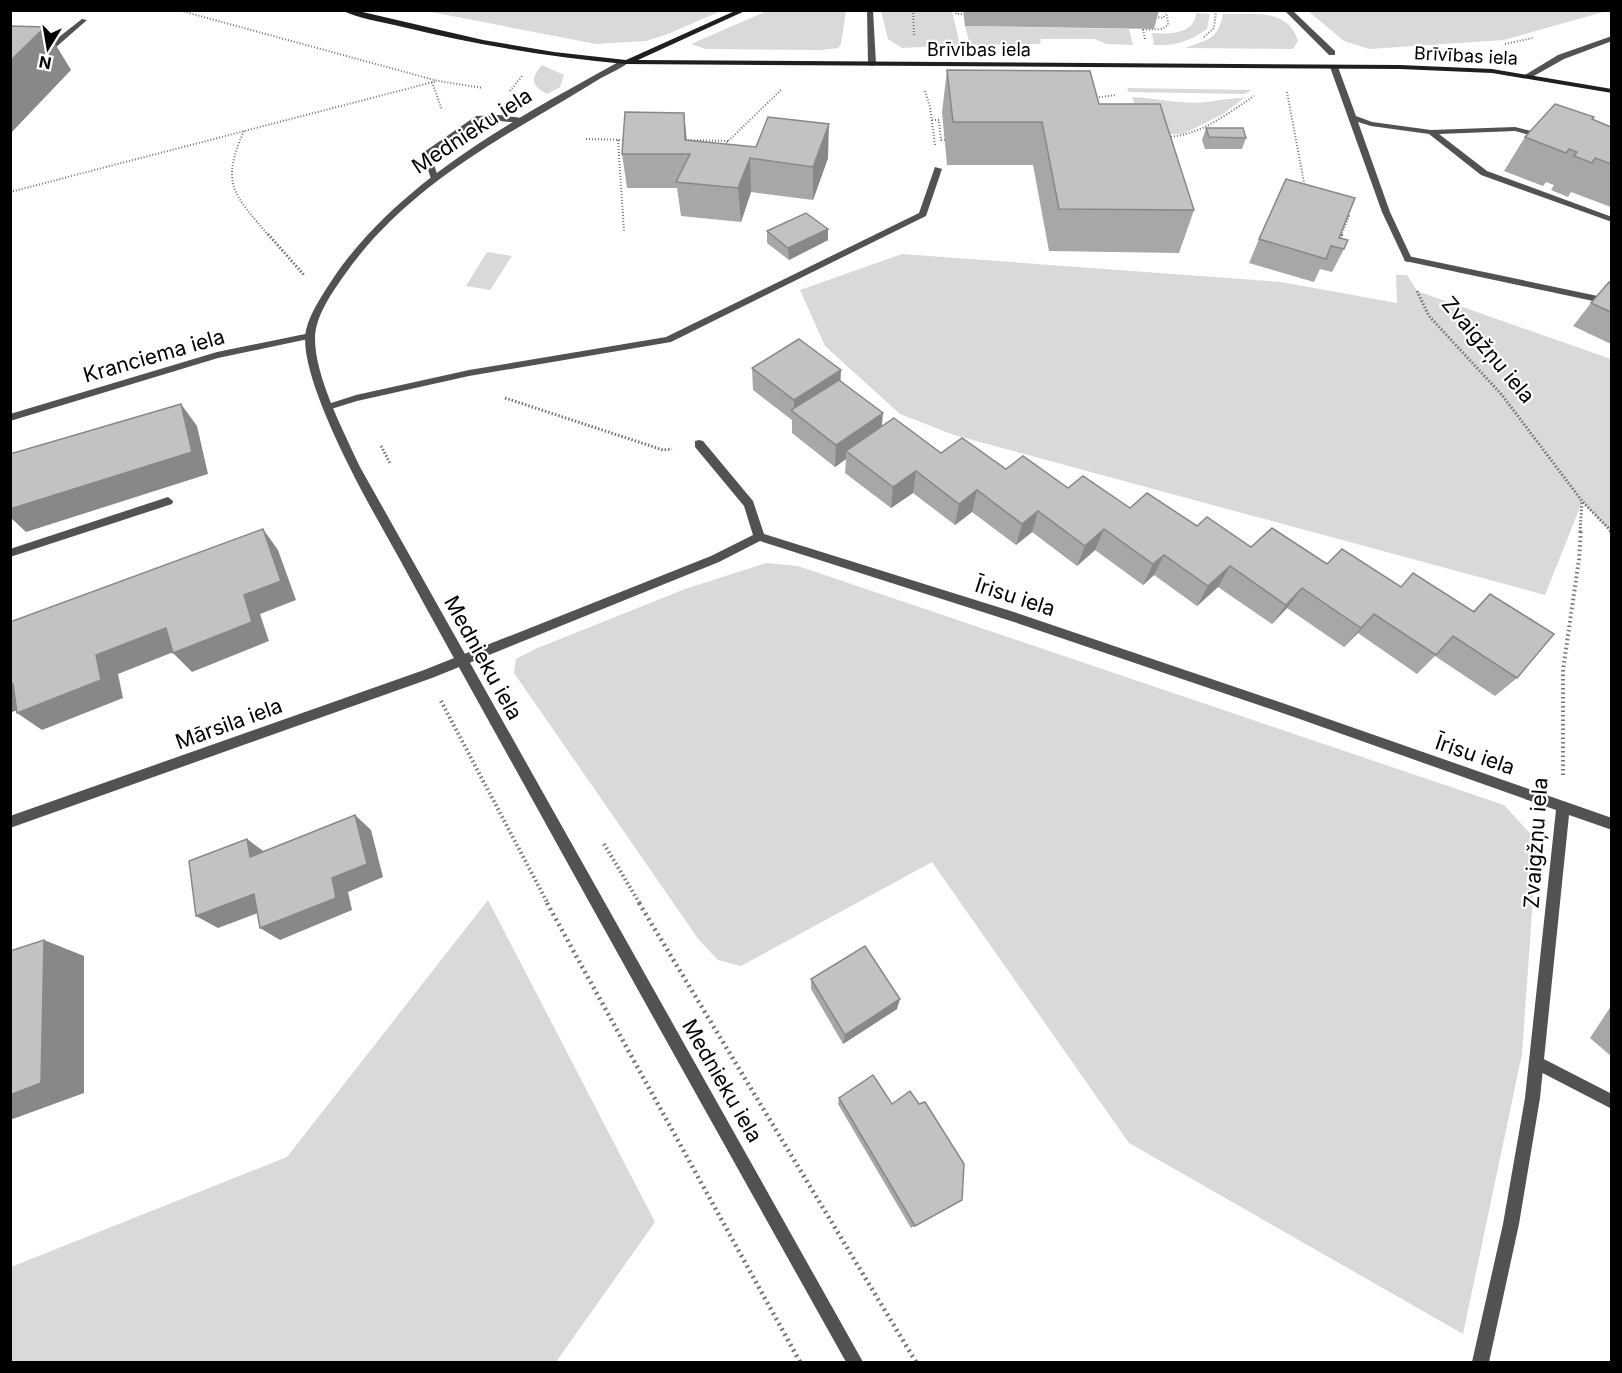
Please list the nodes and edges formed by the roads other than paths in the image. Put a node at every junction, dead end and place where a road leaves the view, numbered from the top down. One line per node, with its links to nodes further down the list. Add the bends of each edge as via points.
1 (344, 10): 9 (main road, Brīvības iela, via 389,23 546,53)
2 (744, 10): 9 (main road)
3 (870, 10): 10 (street)
4 (1287, 10): 7 (street)
5 (84, 20): 8 (street, via 43,53)
6 (1611, 38): 12 (street, Brīvības iela, via 1561,57)
7 (1332, 53)
8 (32, 56)
9 (625, 62): 10 (main road, Brīvības iela); 15 (street, Mednieku iela)
10 (872, 64): 11 (main road, Brīvības iela)
11 (1334, 67): 12 (main road, Brīvības iela); 14 (street)
12 (1529, 75): 13 (main road)
13 (1611, 91)
14 (1353, 118): 16 (street); 21 (street, via 1386,212 1408,259)
15 (522, 120): 19 (street, Mednieku iela); 19 (street, via 479,118 427,154)
16 (1431, 132): 17 (street, via 1515,129); 20 (street, via 1484,173)
17 (1552, 140)
18 (938, 169): 23 (street, via 923,214 668,340 469,373)
19 (434, 177): 22 (street, Mednieku iela, via 357,251 317,314)
20 (1611, 220)
21 (1611, 302)
22 (310, 336): 23 (street, Mednieku iela); 24 (street, Kranciema iela, via 217,355)
23 (328, 407): 29 (street, Mednieku iela, via 355,467)
24 (10, 418)
25 (699, 444): 27 (street, via 749,504)
26 (168, 501): 28 (street)
27 (759, 537): 29 (street, via 715,559); 30 (street, Īrisu iela, via 1025,621)
28 (10, 553)
29 (460, 661): 31 (street, Mārsila iela); 35 (street, Mednieku iela)
30 (1563, 806): 32 (street, Īrisu iela); 33 (street, Zvaigžņu iela)
31 (10, 822)
32 (1611, 824)
33 (1536, 1062): 34 (street); 36 (street, Zvaigžņu iela, via 1526,1139)
34 (1611, 1102)
35 (855, 1362)
36 (1481, 1362)

